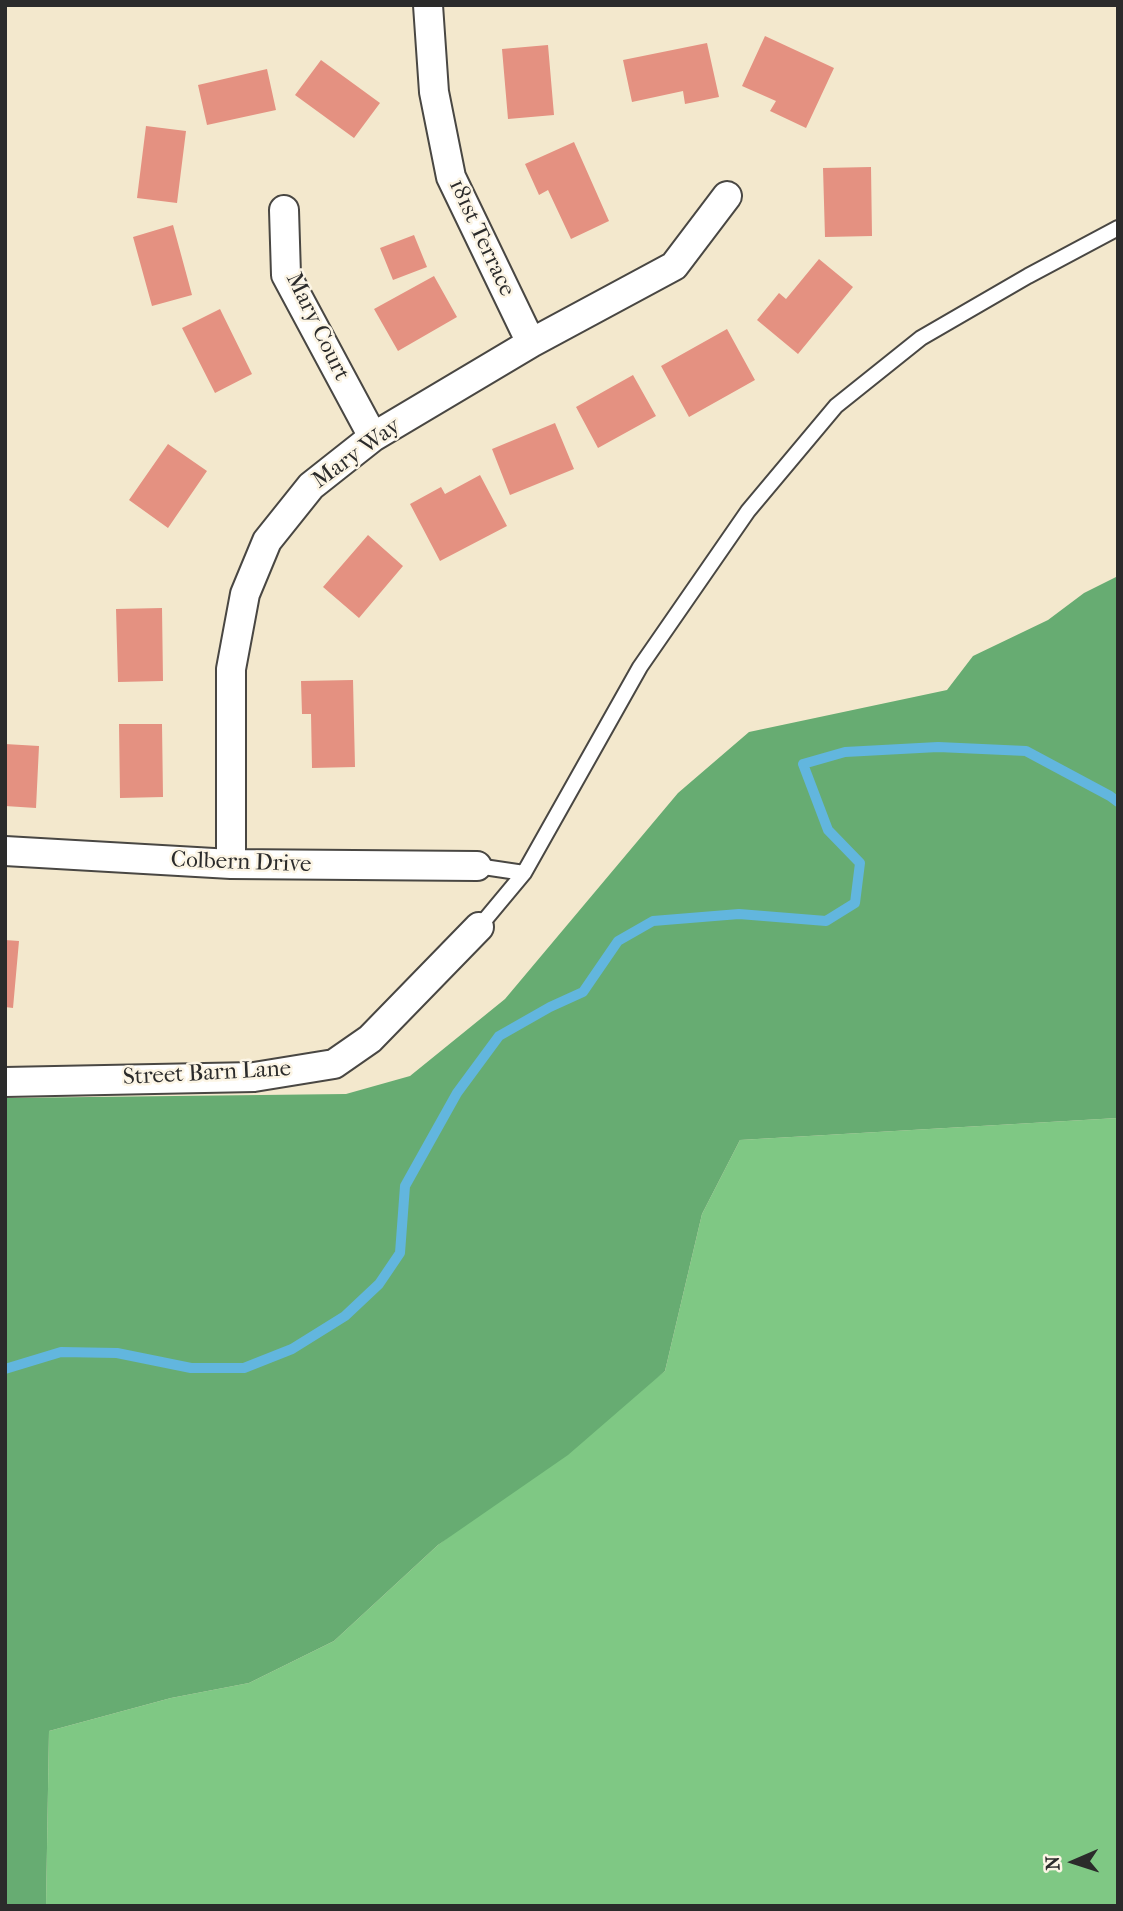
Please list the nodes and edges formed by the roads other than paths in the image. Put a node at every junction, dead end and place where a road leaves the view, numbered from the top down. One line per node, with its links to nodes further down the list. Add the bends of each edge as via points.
1 (428, 5): 5 (street, 181st Terrace, via 434,92 451,177)
2 (727, 196): 5 (street, Mary Way, via 674,266)
3 (284, 209): 6 (street, Mary Court, via 286,275)
4 (1118, 228): 10 (lane, via 921,338 836,407 748,511 640,667)
5 (531, 343): 6 (street, Mary Way)
6 (373, 437): 8 (street, Mary Way, via 311,486 267,541 245,594 231,669)
7 (5, 851): 8 (street, Colbern Drive)
8 (231, 864): 9 (street, Colbern Drive)
9 (477, 866): 10 (lane)
10 (524, 873): 11 (lane)
11 (479, 928): 12 (street, Street Barn Lane, via 370,1040 334,1064 254,1077)
12 (5, 1082)

